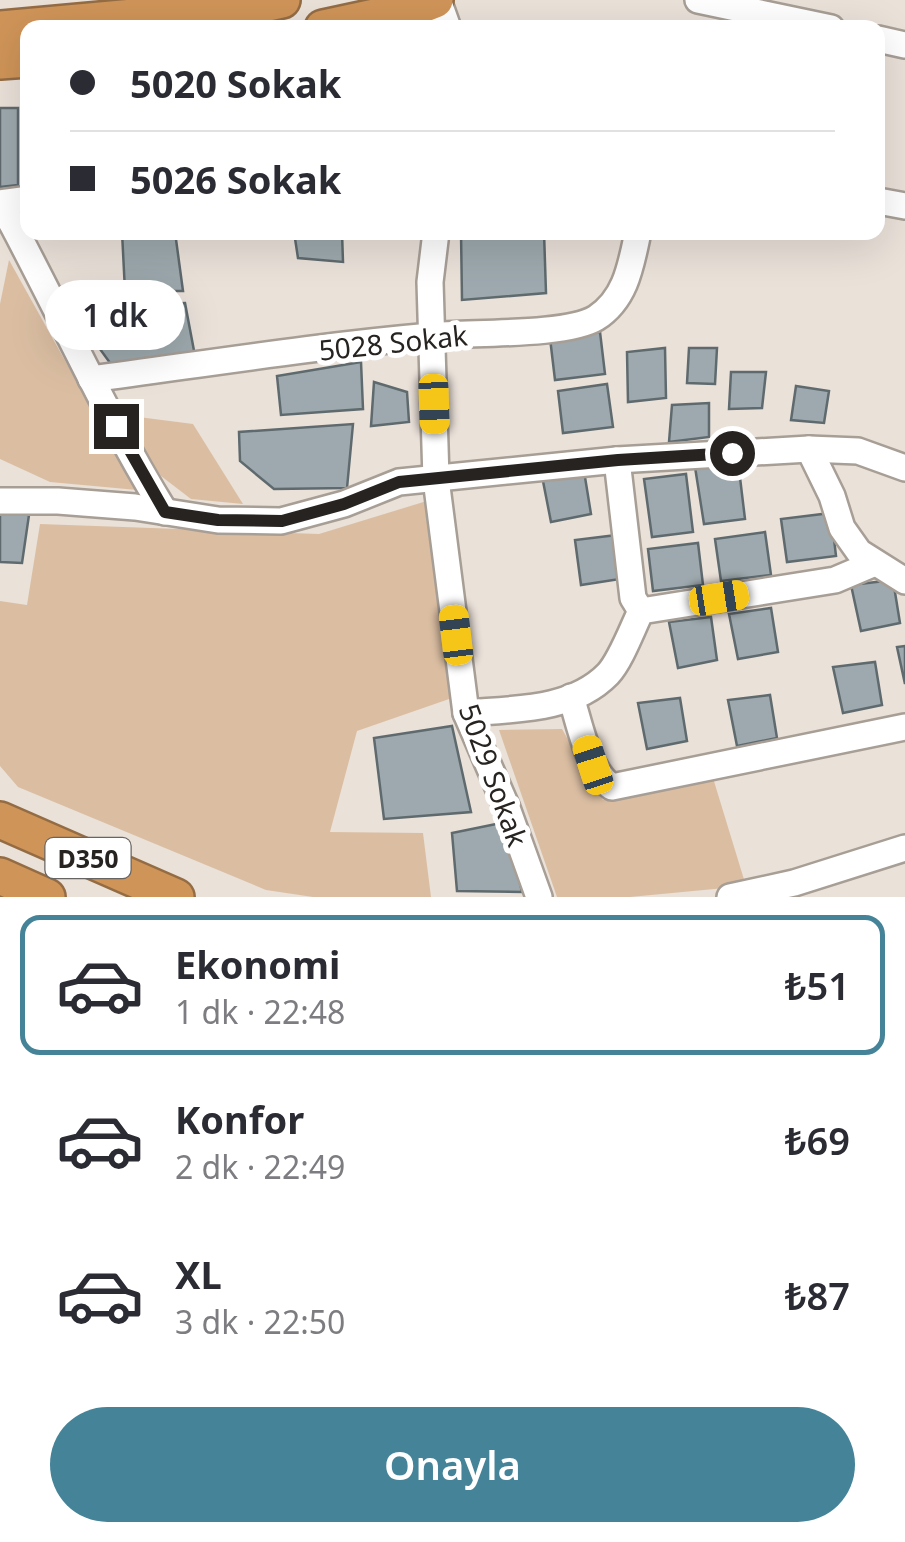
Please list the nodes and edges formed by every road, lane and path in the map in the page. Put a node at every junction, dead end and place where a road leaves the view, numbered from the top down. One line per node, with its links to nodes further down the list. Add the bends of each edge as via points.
1 (282, 0): 4 (highway)
2 (436, 0): 5 (highway)
3 (698, 0): 6 (street)
4 (101, 20)
5 (360, 20)
6 (824, 20)
7 (0, 214): 9 (street)
8 (20, 240): 13 (street)
9 (20, 240)
10 (435, 240): 12 (street, 5029 Sokak)
11 (636, 240): 12 (street, 5028 Sokak, via 626,283 613,306 592,321)
12 (432, 336): 13 (street, 5028 Sokak); 17 (street, 5029 Sokak)
13 (91, 378): 19 (street)
14 (808, 448): 15 (street); 16 (street, via 858,451); 20 (street, via 842,528)
15 (618, 460): 17 (street); 22 (street, via 633,598)
16 (905, 468)
17 (436, 479): 19 (street, via 399,482 282,521); 24 (street, 5029 Sokak)
18 (0, 501): 19 (street)
19 (165, 512)
20 (875, 563): 21 (street); 22 (street, via 835,580)
21 (905, 581)
22 (641, 611): 23 (street, via 609,673)
23 (572, 698): 24 (street); 25 (street, via 593,765 612,787)
24 (466, 713): 31 (street, 5029 Sokak)
25 (905, 727)
26 (0, 820): 30 (highway, D350)
27 (905, 848): 32 (street)
28 (0, 876): 29 (highway, D350)
29 (47, 897)
30 (176, 897)
31 (538, 897)
32 (730, 897)

